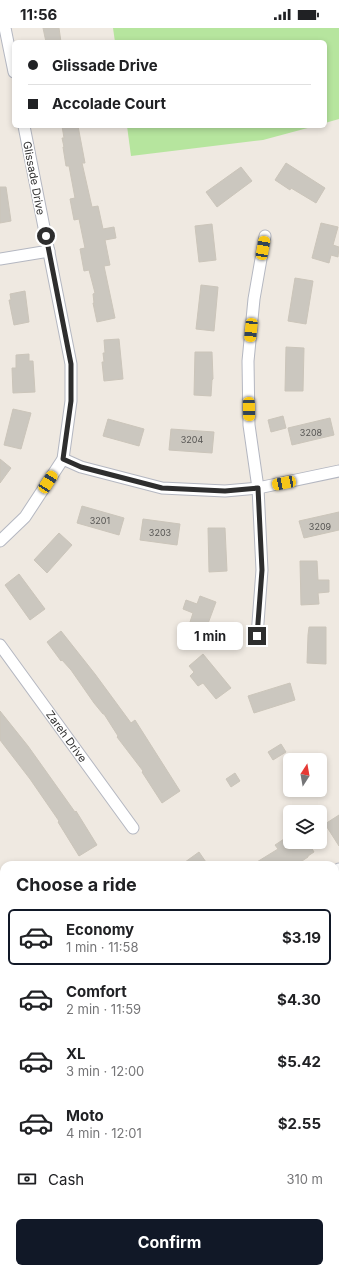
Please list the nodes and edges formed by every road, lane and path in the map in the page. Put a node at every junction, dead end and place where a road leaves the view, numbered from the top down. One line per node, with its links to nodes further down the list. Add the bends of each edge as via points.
1 (6, 28): 2 (street)
2 (12, 61)
3 (24, 128): 5 (street, Glissade Drive)
4 (265, 236): 9 (street, via 254,299 248,361 249,424)
5 (48, 251): 6 (street); 7 (street, Glissade Drive, via 71,364 71,401)
6 (0, 258)
7 (63, 459): 9 (street, via 81,467 162,488 225,491); 10 (street, Glissade Drive, via 25,517)
8 (339, 471): 9 (street)
9 (258, 488): 11 (street, via 262,570)
10 (0, 542)
11 (257, 636)
12 (0, 645): 13 (street, Zareh Drive)
13 (133, 828)

